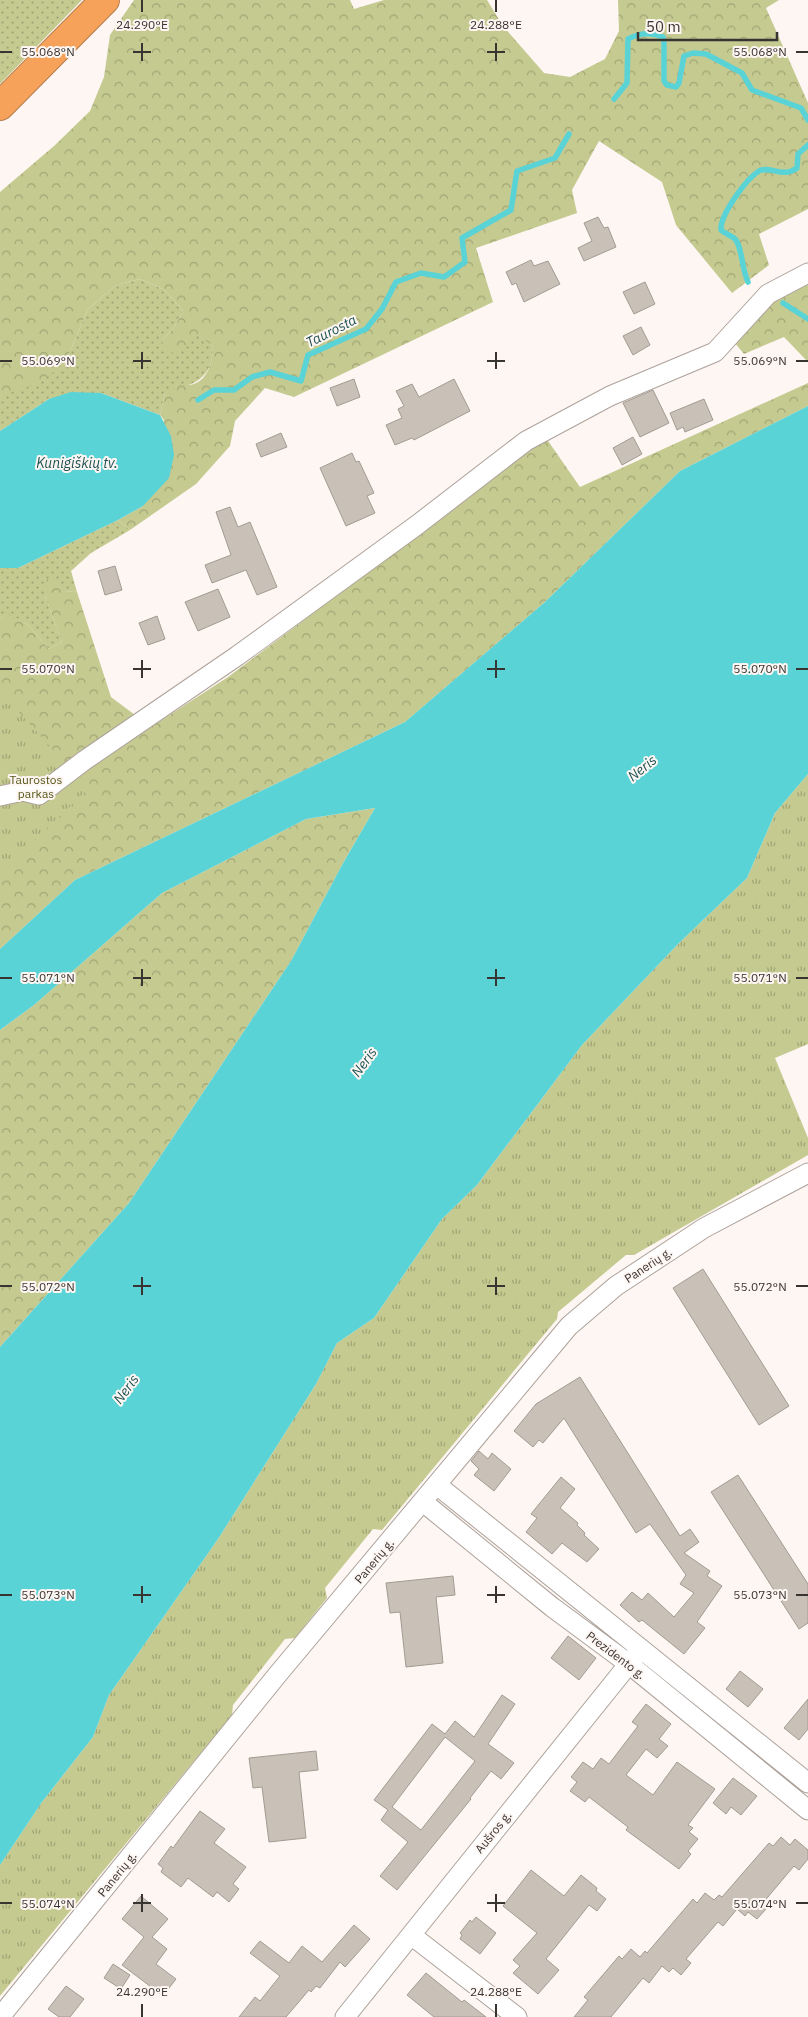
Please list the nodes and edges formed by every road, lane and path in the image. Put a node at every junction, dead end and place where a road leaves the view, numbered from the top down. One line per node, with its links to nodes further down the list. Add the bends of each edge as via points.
1 (105, 0): 2 (highway)
2 (0, 106)
3 (808, 273): 4 (street, via 768,294 715,352 610,396 526,441 245,651 39,795 23,791)
4 (0, 796)
5 (808, 1173): 6 (street, Panerių g., via 704,1228 616,1286 569,1326)
6 (437, 1486): 7 (street, Panerių g.); 8 (street, Prezidento g.)
7 (423, 1502): 9 (street, Prezidento g., via 552,1607); 13 (street, Panerių g., via 272,1681)
8 (642, 1648): 9 (street, Aušros g.); 10 (street, Prezidento g.)
9 (629, 1664): 11 (street, Prezidento g.); 12 (street, Aušros g.)
10 (808, 1783)
11 (808, 1810)
12 (411, 1935): 14 (street, Aušros g.); 15 (street)
13 (9, 2014)
14 (345, 2017)
15 (517, 2017)

